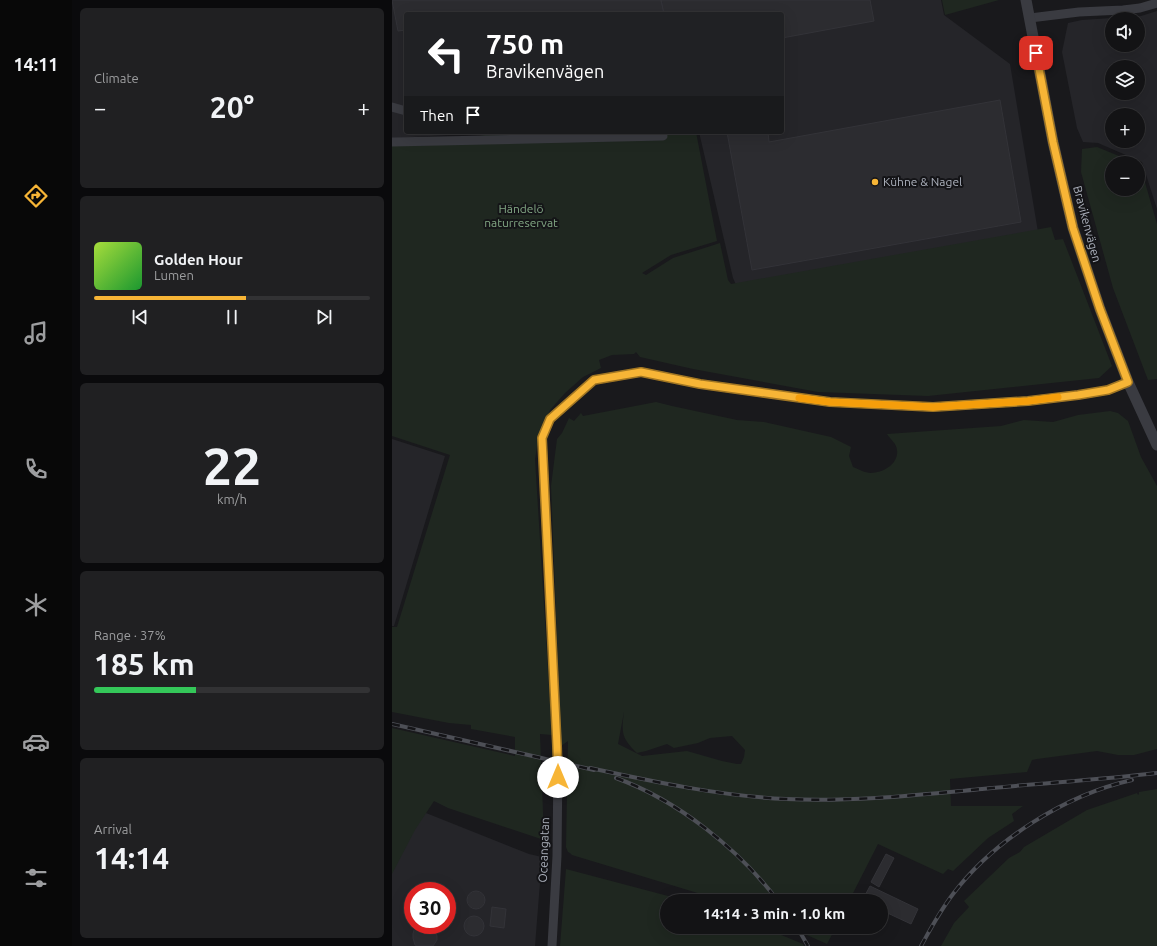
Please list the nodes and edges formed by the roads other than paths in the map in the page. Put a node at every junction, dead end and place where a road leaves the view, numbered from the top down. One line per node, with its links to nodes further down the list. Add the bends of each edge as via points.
1 (1026, 0): 3 (street, Bravikenvägen)
2 (1157, 3): 3 (street, via 1124,10)
3 (1030, 18): 8 (street, Bravikenvägen, via 1053,142 1073,228)
4 (392, 107): 5 (street)
5 (404, 110)
6 (663, 136): 7 (street)
7 (392, 142)
8 (1128, 382): 9 (street, Bravikenvägen); 10 (street, Oceangatan, via 1108,390 1071,396 933,407 830,402 700,384 641,372 594,380 550,419 542,438 558,761 557,856)
9 (1157, 445)
10 (552, 946)

